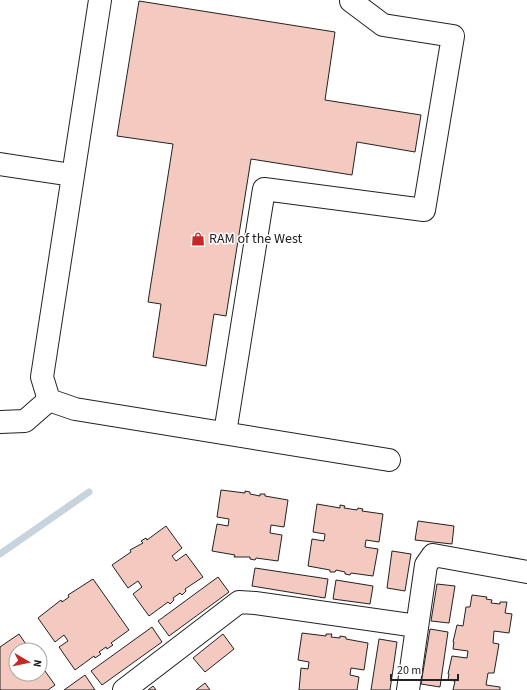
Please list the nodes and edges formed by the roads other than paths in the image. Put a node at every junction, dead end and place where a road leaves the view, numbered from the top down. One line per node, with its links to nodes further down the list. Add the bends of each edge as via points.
1 (100, 0): 4 (lane)
2 (350, 0): 7 (lane, via 383,25 454,36 424,210 264,189)
3 (0, 164): 4 (lane)
4 (72, 175): 5 (lane, via 42,377)
5 (48, 400): 6 (lane, via 25,421); 7 (lane, via 75,409)
6 (0, 422)
7 (225, 433): 8 (lane)
8 (389, 460)
9 (527, 572): 10 (lane, via 433,555 426,565)
10 (417, 626): 11 (lane, via 239,602); 12 (lane)
11 (124, 690)
12 (408, 690)

